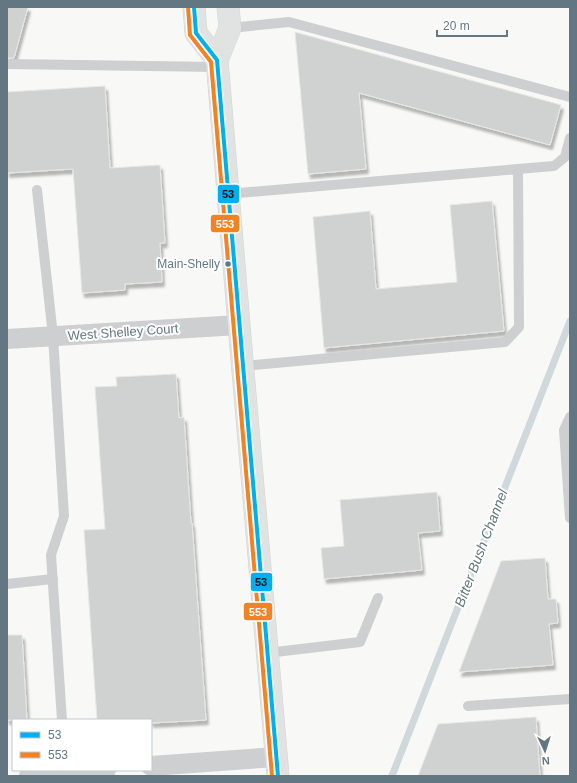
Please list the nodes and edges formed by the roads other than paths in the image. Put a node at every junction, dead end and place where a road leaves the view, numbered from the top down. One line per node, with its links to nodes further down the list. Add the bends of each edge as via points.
1 (194, 7): 5 (main road, via 196,33)
2 (228, 7): 3 (main road)
3 (230, 28): 5 (main road); 6 (lane, via 289,22)
4 (7, 64): 5 (lane)
5 (217, 64): 10 (main road)
6 (570, 97)
7 (570, 138): 8 (lane, via 565,157 554,166)
8 (518, 169): 10 (lane); 14 (lane, via 519,327 505,342)
9 (38, 190): 12 (lane)
10 (228, 194): 11 (main road)
11 (238, 325): 12 (street, West Shelley Court); 14 (main road)
12 (53, 336): 13 (street, West Shelley Court); 17 (lane, via 64,516 51,555)
13 (7, 339)
14 (242, 366): 20 (main road)
15 (570, 417): 16 (lane, via 564,430)
16 (570, 518)
17 (53, 579): 18 (lane); 23 (lane)
18 (7, 584)
19 (378, 598): 20 (lane, via 360,642)
20 (267, 653): 25 (main road)
21 (570, 699): 22 (lane)
22 (468, 706)
23 (62, 719)
24 (152, 766): 25 (street)
25 (277, 766)
26 (86, 771): 27 (street)
27 (65, 772): 28 (street)
28 (29, 776)

